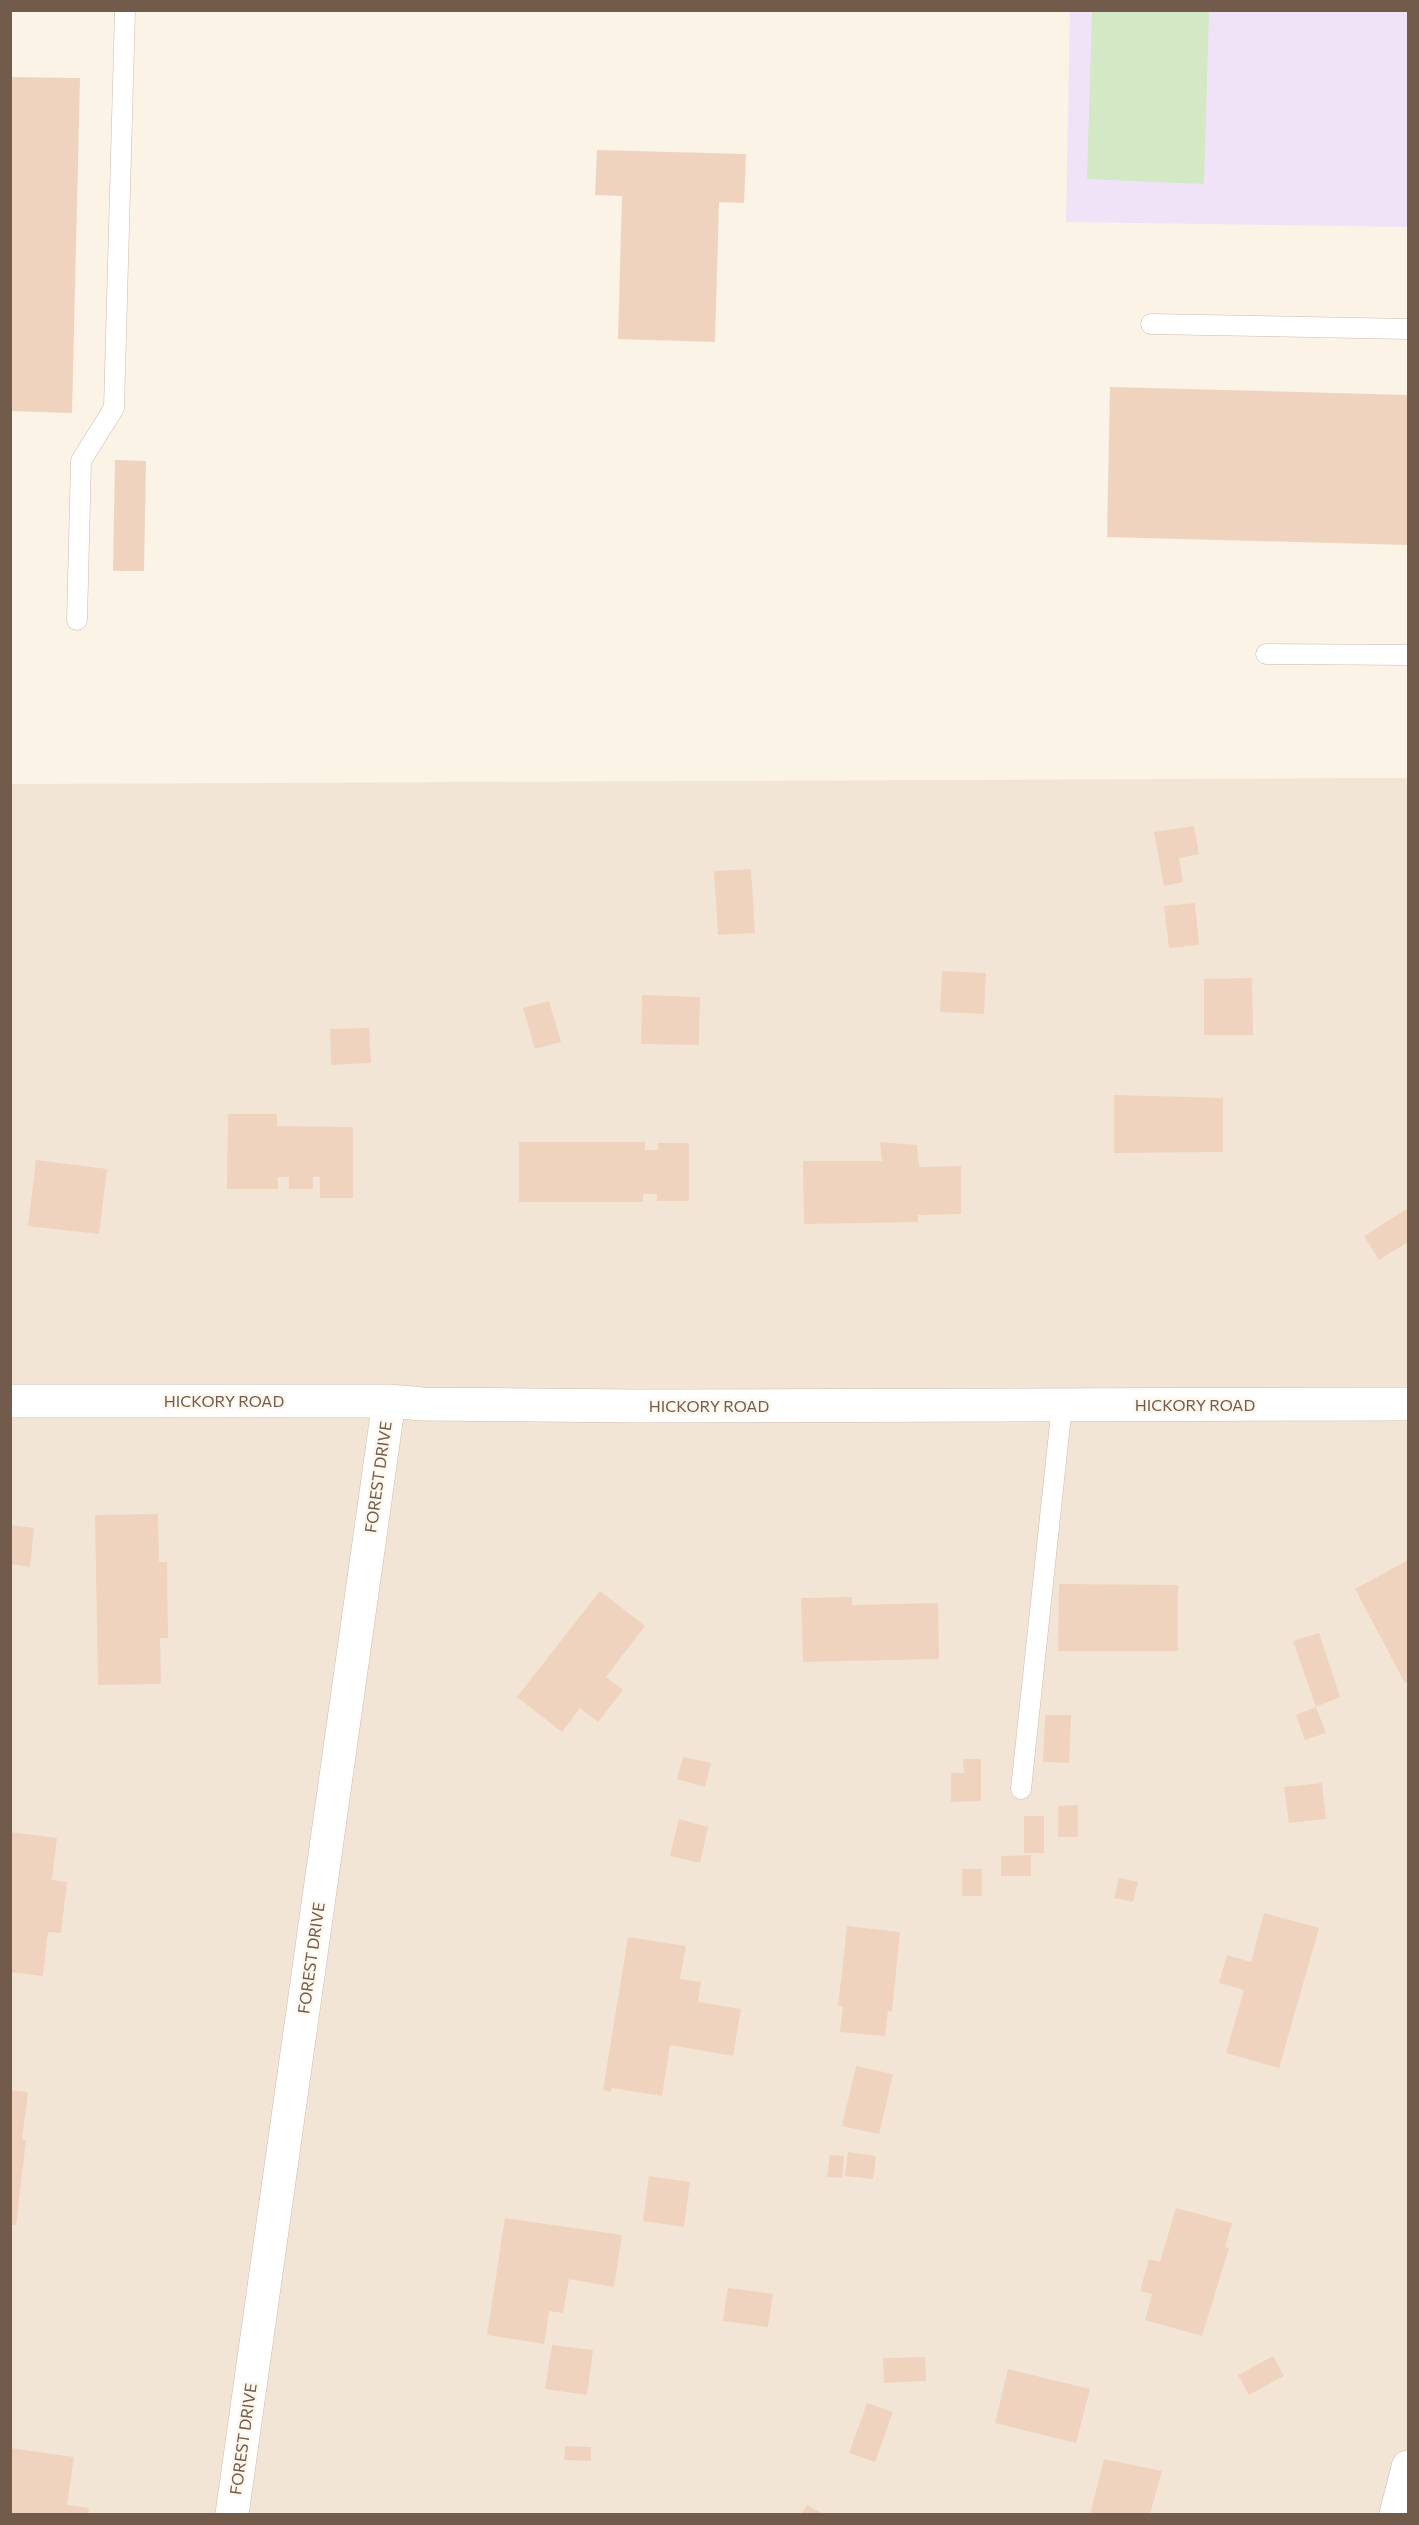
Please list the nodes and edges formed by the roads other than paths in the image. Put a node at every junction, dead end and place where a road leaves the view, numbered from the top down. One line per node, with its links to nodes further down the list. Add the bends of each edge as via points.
1 (124, 10): 4 (lane, via 114,408 81,461)
2 (1151, 324): 3 (lane)
3 (1408, 329)
4 (77, 620)
5 (1266, 654): 6 (lane)
6 (1408, 655)
7 (10, 1401): 8 (street, HICKORY ROAD)
8 (389, 1401): 10 (street, HICKORY ROAD, via 636,1406); 13 (street, FOREST DRIVE)
9 (1408, 1404): 10 (street, HICKORY ROAD)
10 (1062, 1405): 11 (lane)
11 (1021, 1789)
12 (1408, 2467): 14 (street)
13 (232, 2514)
14 (1396, 2514)

